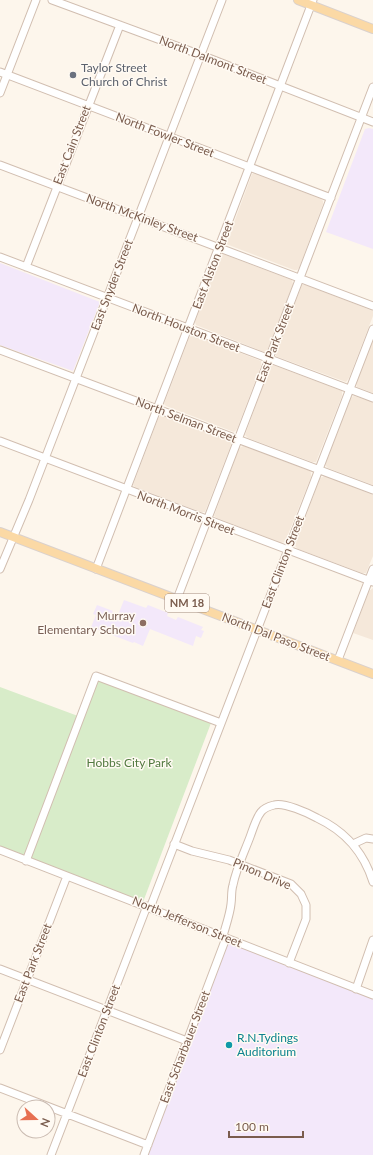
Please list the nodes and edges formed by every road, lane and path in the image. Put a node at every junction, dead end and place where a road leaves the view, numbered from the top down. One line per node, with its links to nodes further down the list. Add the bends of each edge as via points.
1 (36, 0): 10 (street)
2 (52, 0): 6 (street, North Dalmont Street)
3 (222, 0): 8 (street, East Snyder Street)
4 (298, 0): 5 (main road)
5 (312, 3): 7 (main road); 11 (street, East Alston Street)
6 (120, 25): 8 (street, North Dalmont Street); 14 (street, East Cain Street)
7 (373, 29)
8 (201, 55): 11 (street, North Dalmont Street); 17 (street, East Snyder Street)
9 (0, 72): 10 (street, North Fowler Street)
10 (8, 75): 13 (street); 14 (street, North Fowler Street)
11 (280, 86): 15 (street, North Dalmont Street); 19 (street, East Alston Street)
12 (373, 87): 15 (street, East Park Street)
13 (0, 93)
14 (88, 106): 17 (street, North Fowler Street); 20 (street, East Cain Street)
15 (362, 118): 16 (street, North Dalmont Street); 21 (street, East Park Street)
16 (373, 122)
17 (170, 136): 19 (street, North Fowler Street); 22 (street, East Snyder Street)
18 (0, 165): 20 (street, North McKinley Street)
19 (250, 167): 21 (street, North Fowler Street); 23 (street, East Alston Street)
20 (56, 187): 22 (street, North McKinley Street); 25 (street, East Cain Street)
21 (331, 198): 26 (street, East Park Street)
22 (138, 218): 23 (street, North McKinley Street); 27 (street, East Snyder Street)
23 (219, 247): 26 (street, North McKinley Street); 29 (street, East Alston Street)
24 (0, 257): 25 (street, North Houston Street)
25 (26, 267): 27 (street, North Houston Street)
26 (300, 278): 28 (street, North McKinley Street); 32 (street, East Park Street)
27 (107, 298): 29 (street, North Houston Street); 33 (street, East Snyder Street)
28 (373, 306)
29 (188, 328): 32 (street, North Houston Street); 36 (street, East Alston Street)
30 (373, 328): 34 (street, East Clinton Street)
31 (0, 350): 33 (street, North Selman Street)
32 (269, 359): 34 (street, North Houston Street); 37 (street, East Park Street)
33 (76, 378): 36 (street, North Selman Street); 39 (street, East Snyder Street)
34 (350, 389): 35 (street, North Houston Street); 40 (street, East Clinton Street)
35 (373, 398)
36 (157, 409): 37 (street, North Selman Street); 41 (street, East Alston Street)
37 (238, 440): 40 (street, North Selman Street); 43 (street, East Park Street)
38 (0, 442): 39 (street, North Morris Street)
39 (45, 459): 41 (street, North Morris Street); 45 (street, East Snyder Street)
40 (319, 470): 42 (street, North Selman Street); 46 (street, East Clinton Street)
41 (126, 490): 43 (street, North Morris Street); 48 (street, East Alston Street)
42 (373, 490)
43 (207, 520): 46 (street, North Morris Street); 51 (street, East Park Street)
44 (0, 532): 45 (main road, North Dal Paso Street / NM 18)
45 (13, 537): 47 (street, East Snyder Street); 48 (main road, North Dal Paso Street / NM 18)
46 (287, 551): 50 (street, North Morris Street); 52 (street, East Clinton Street)
47 (0, 569)
48 (96, 569): 51 (main road, North Dal Paso Street / NM 18)
49 (373, 569): 50 (street)
50 (371, 582): 53 (street)
51 (177, 599): 52 (main road, North Dal Paso Street / NM 18)
52 (257, 630): 53 (main road, North Dal Paso Street / NM 18); 55 (street, East Clinton Street)
53 (338, 660): 54 (main road, North Dal Paso Street / NM 18)
54 (373, 674)
55 (221, 723): 57 (street, East Clinton Street); 60 (street, via 96,676)
56 (373, 839): 58 (street, via 366,838)
57 (174, 844): 61 (street, Pinon Drive); 64 (street, East Clinton Street)
58 (353, 844): 61 (street, East Scharbauer Street, via 334,827 317,817 276,804 260,813); 63 (street, East Scharbauer Street, via 369,870)
59 (0, 850): 60 (street, North Jefferson Street)
60 (26, 860): 62 (street, North Jefferson Street)
61 (239, 864): 65 (street, East Scharbauer Street, via 232,887); 67 (street, Pinon Drive, via 291,884 301,894 306,905 306,919)
62 (67, 876): 64 (street, North Jefferson Street); 69 (street, East Park Street)
63 (373, 882)
64 (148, 907): 65 (street, North Jefferson Street); 72 (street, East Clinton Street)
65 (224, 937): 67 (street, North Jefferson Street); 73 (street, East Scharbauer Street)
66 (373, 940): 70 (street)
67 (289, 963): 70 (street, North Jefferson Street)
68 (0, 969): 69 (street)
69 (27, 979): 72 (street); 74 (street, East Park Street)
70 (356, 989): 71 (street, North Jefferson Street)
71 (373, 995)
72 (107, 1010): 73 (street); 76 (street, East Clinton Street)
73 (187, 1041): 77 (street, East Scharbauer Street)
74 (0, 1050)
75 (0, 1088): 76 (street)
76 (67, 1114): 77 (street); 78 (street, East Clinton Street)
77 (148, 1145): 79 (street, East Scharbauer Street)
78 (51, 1155)
79 (144, 1155)

